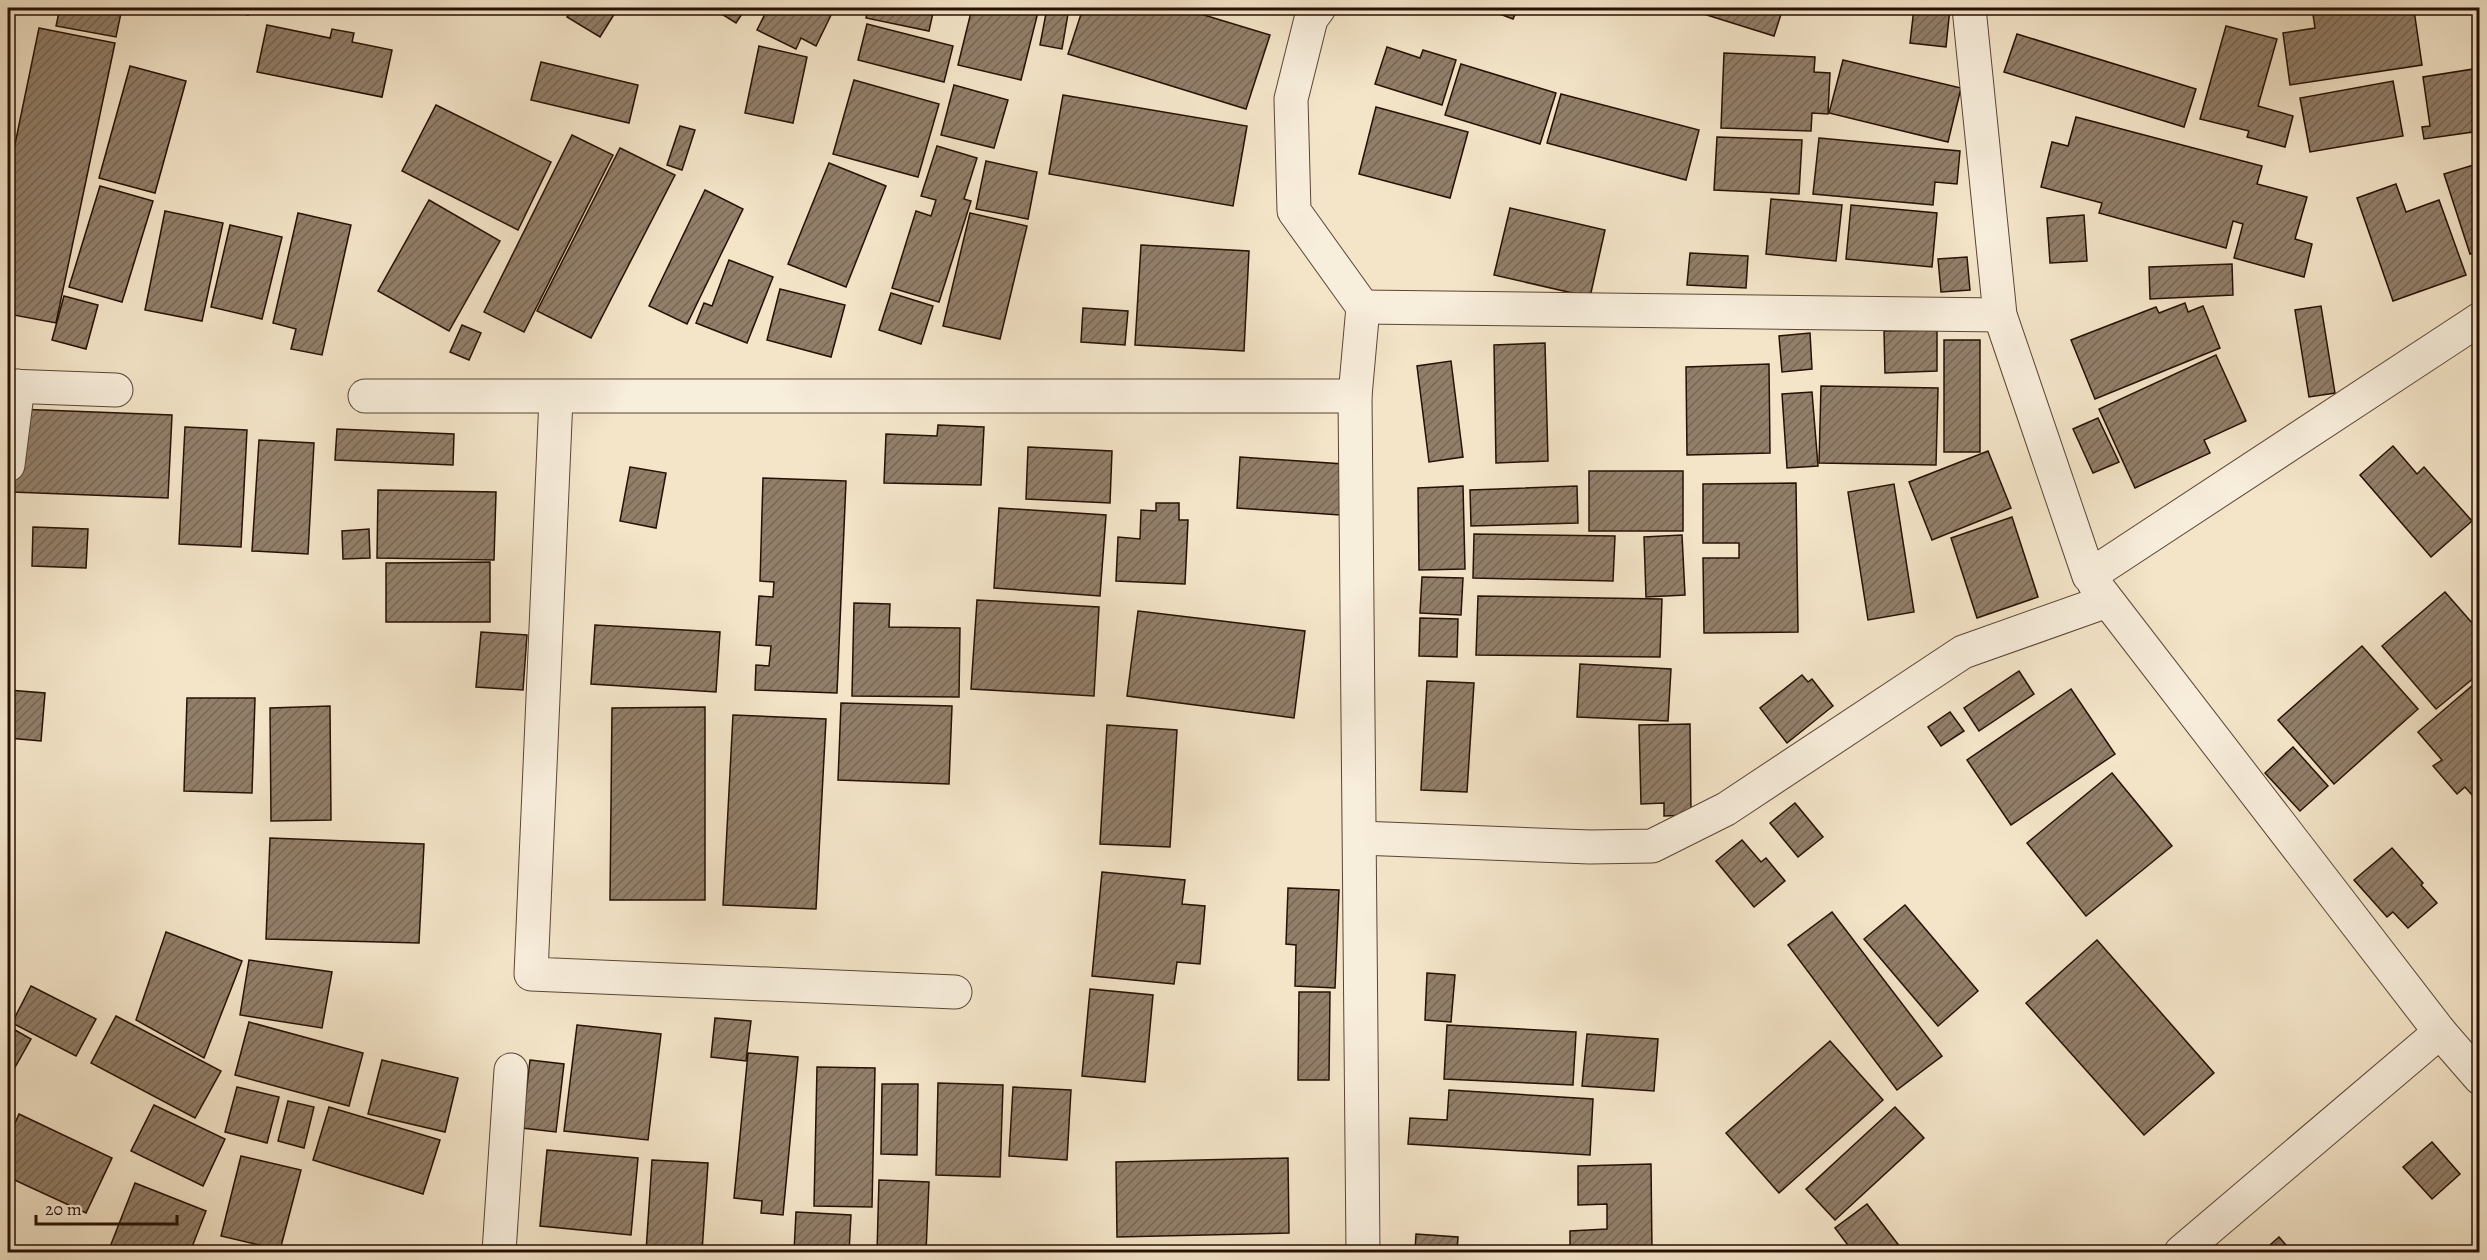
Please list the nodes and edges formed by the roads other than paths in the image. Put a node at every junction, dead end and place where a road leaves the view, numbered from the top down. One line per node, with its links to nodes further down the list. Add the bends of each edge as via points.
1 (1319, 8): 3 (street, via 1311,20 1291,99 1294,211)
2 (1970, 8): 4 (street)
3 (1363, 307): 4 (street); 9 (street)
4 (2000, 315): 12 (street)
5 (2480, 319): 12 (street)
6 (13, 386): 7 (street); 11 (street)
7 (116, 390)
8 (365, 396): 10 (street)
9 (1355, 396): 10 (street); 13 (street)
10 (556, 398): 14 (street, via 531,974)
11 (8, 465)
12 (2098, 589): 13 (street, via 1963,652 1726,808 1652,846); 15 (street)
13 (1360, 838): 19 (street)
14 (955, 992)
15 (2440, 1032): 17 (street); 20 (street)
16 (511, 1070): 18 (street)
17 (2480, 1078)
18 (499, 1252)
19 (1363, 1252)
20 (2181, 1252)

